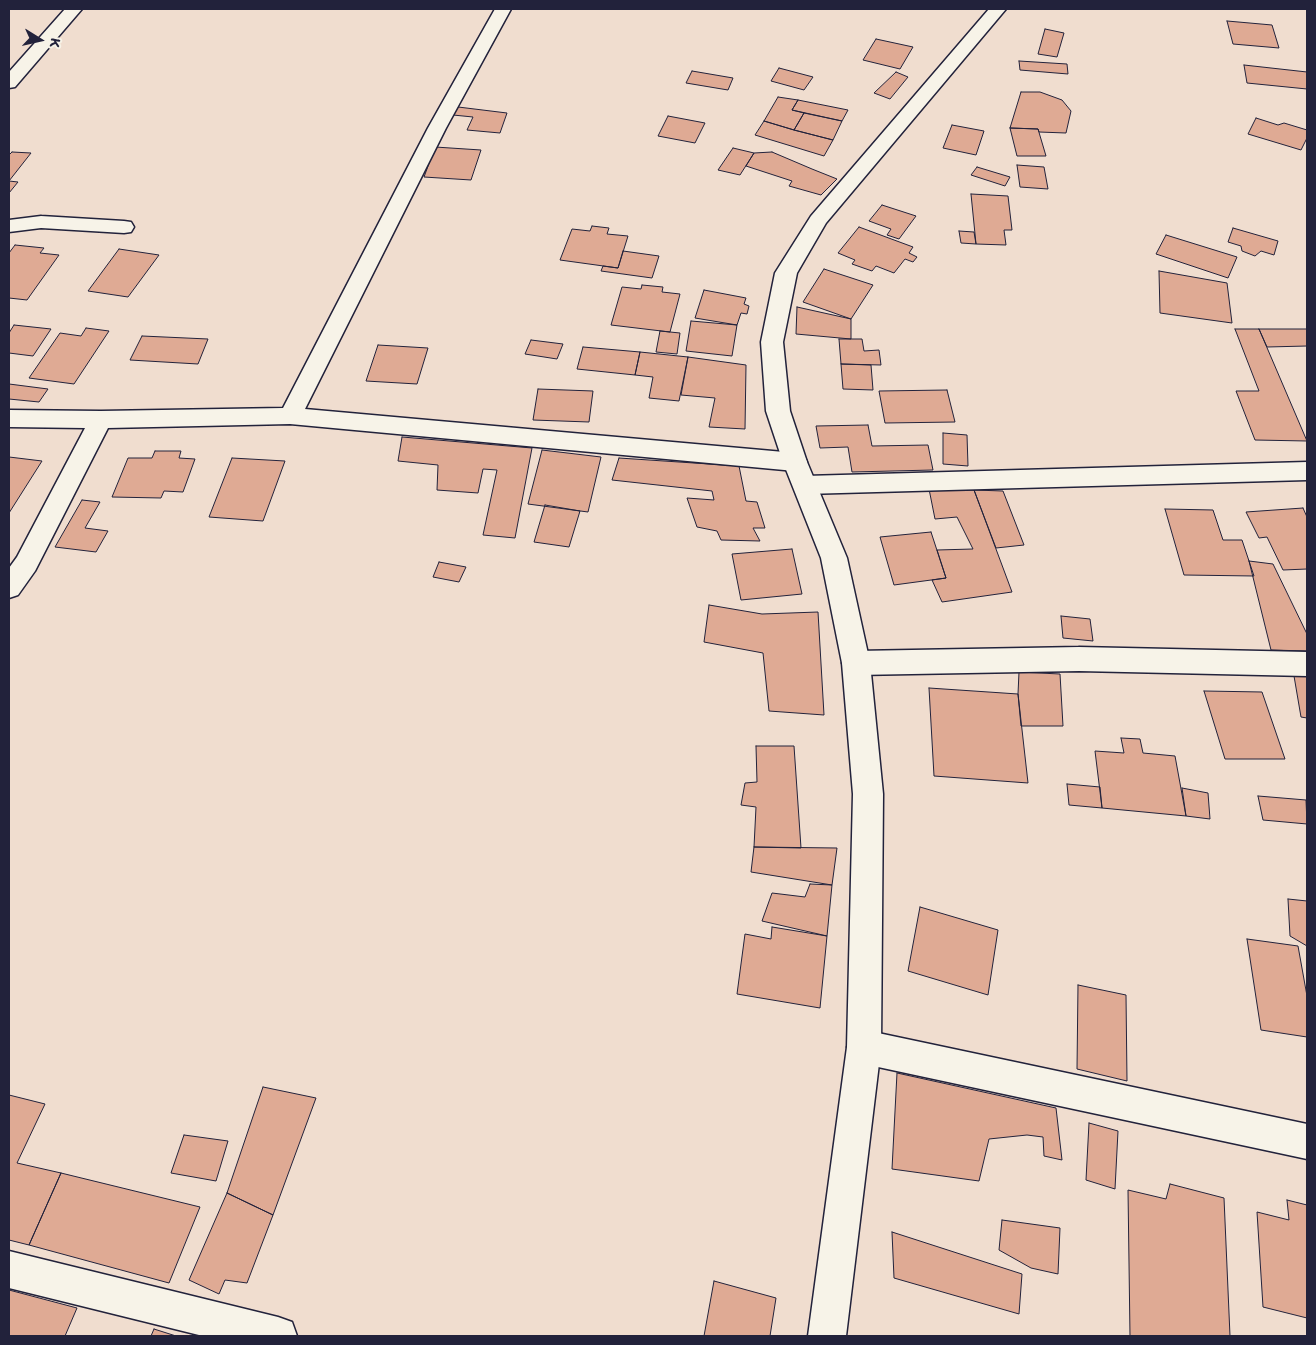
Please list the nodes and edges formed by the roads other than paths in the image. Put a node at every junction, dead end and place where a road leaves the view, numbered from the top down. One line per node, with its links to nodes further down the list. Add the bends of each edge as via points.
1 (74, 9): 4 (street)
2 (503, 9): 7 (street, via 437,128)
3 (998, 9): 11 (street, via 818,220 786,273 772,342 778,411)
4 (9, 83)
5 (9, 226): 6 (street, via 41,222)
6 (124, 227)
7 (290, 416): 9 (street); 11 (street)
8 (9, 418): 9 (street)
9 (101, 420): 12 (street, via 26,564)
10 (1307, 471): 11 (street)
11 (800, 474): 13 (street, via 834,558)
12 (9, 587)
13 (856, 662): 14 (street, via 1079,659); 15 (street, via 868,794)
14 (1307, 664)
15 (864, 1047): 16 (street); 19 (street)
16 (1307, 1142)
17 (9, 1269): 18 (street)
18 (278, 1336)
19 (827, 1336)

